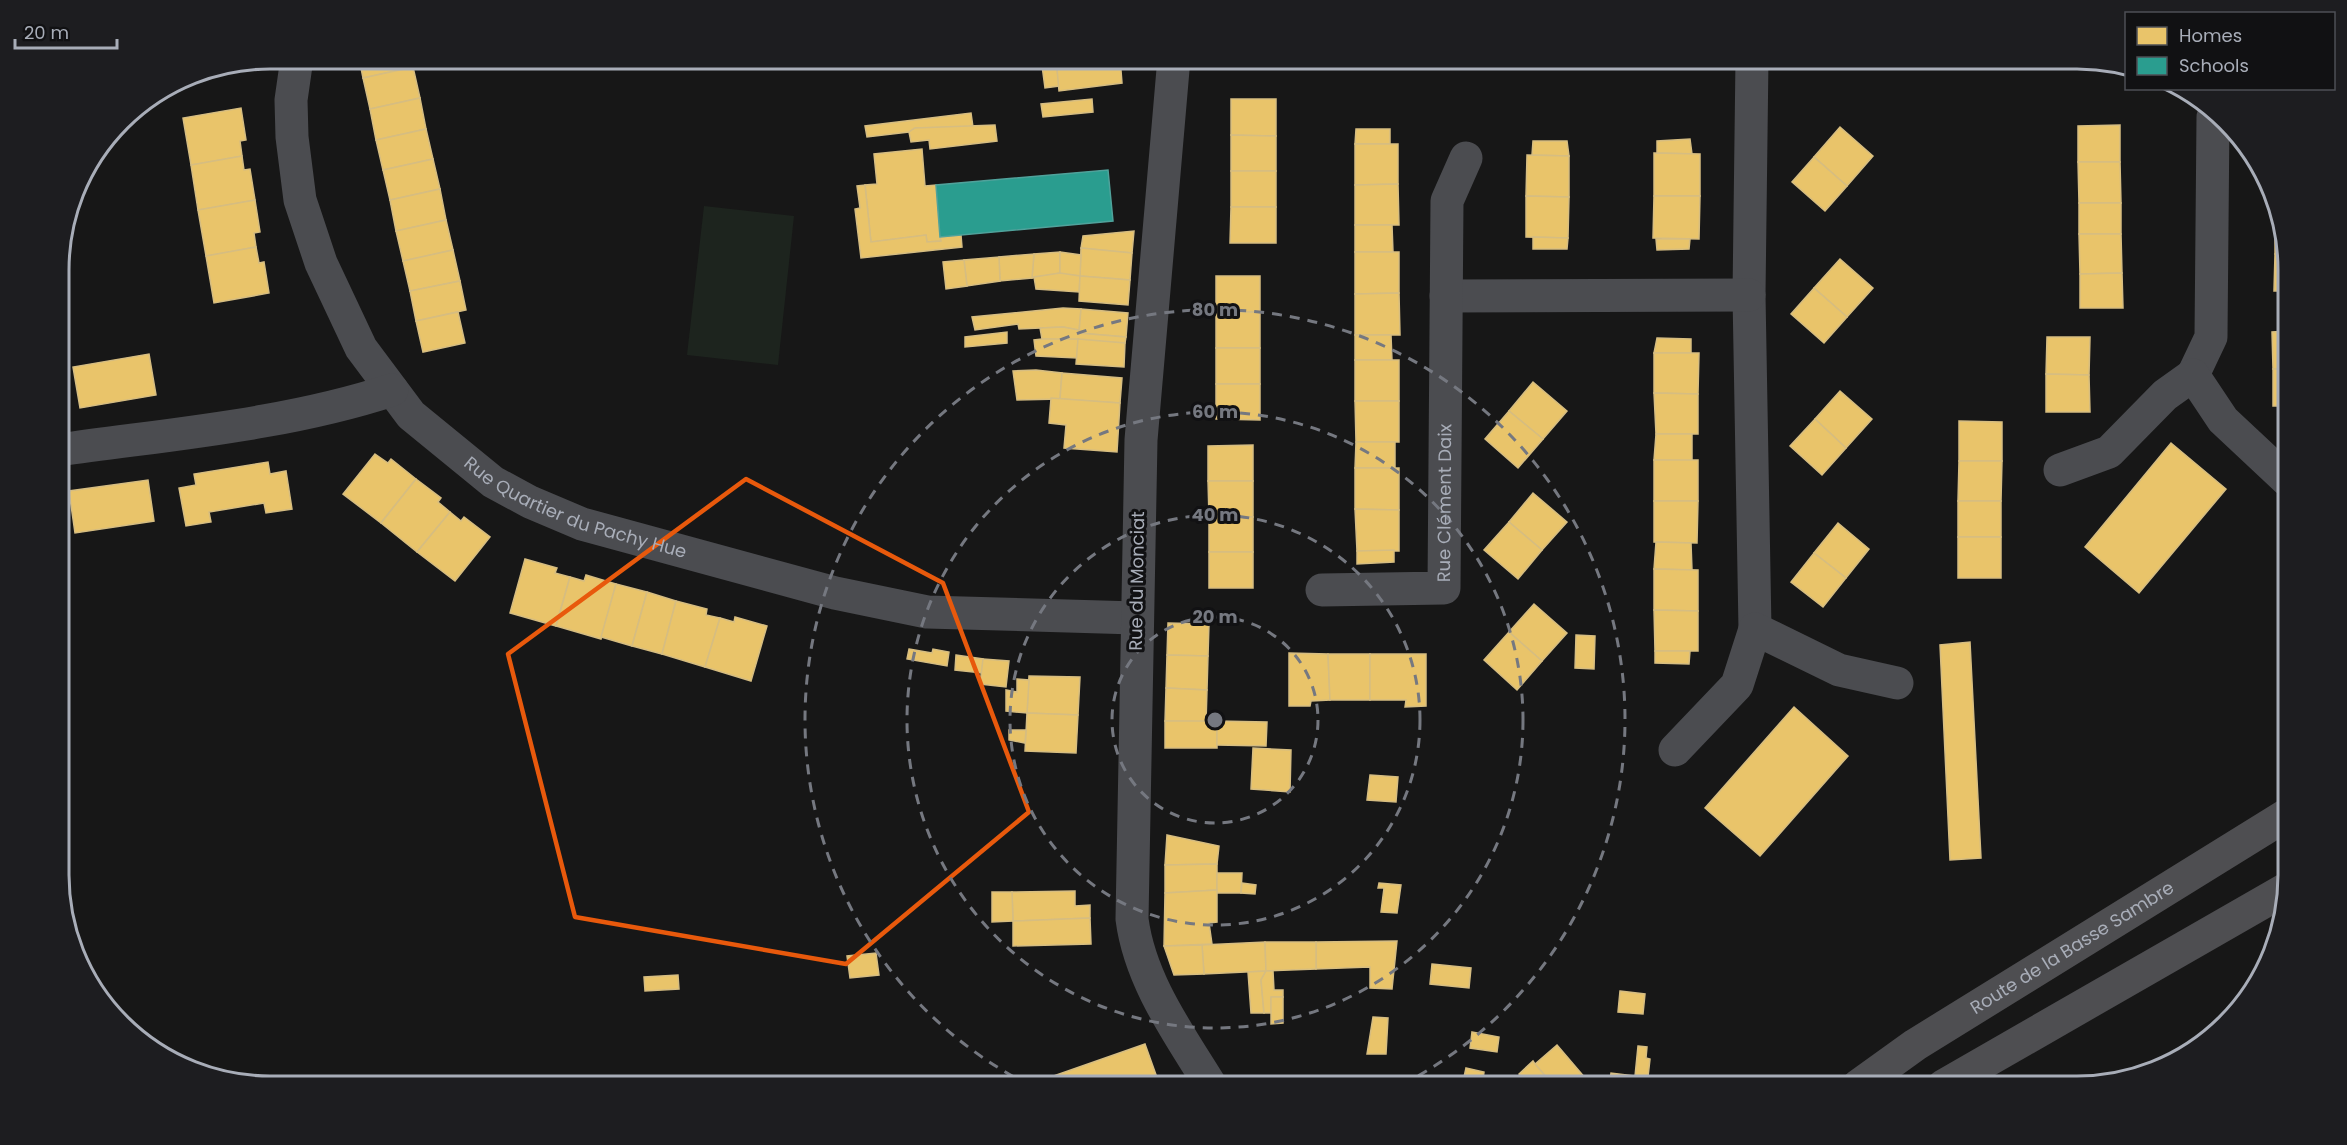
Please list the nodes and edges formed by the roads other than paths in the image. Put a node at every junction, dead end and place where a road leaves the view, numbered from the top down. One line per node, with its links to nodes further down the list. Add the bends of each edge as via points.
1 (295, 69): 9 (street, Rue Quartier du Pachy Hue, via 292,137 300,200 321,263 361,348)
2 (1173, 69): 14 (street, Rue du Monciat, via 1141,440)
3 (1752, 69): 6 (street)
4 (2213, 123): 8 (street, via 2211,337)
5 (1466, 158): 7 (street, Rue Clément Daix, via 1447,201)
6 (1749, 295): 7 (street); 15 (street)
7 (1446, 296): 13 (street, Rue Clément Daix, via 1444,588)
8 (2193, 375): 11 (street, via 2165,395 2109,452); 12 (street, via 2223,420)
9 (392, 390): 10 (street, via 347,404 259,421); 14 (street, Rue Quartier du Pachy Hue, via 411,415 493,482 582,524 835,593 927,612)
10 (69, 449)
11 (2060, 470)
12 (2278, 472)
13 (1322, 590)
14 (1136, 618): 20 (street, Rue du Monciat, via 1132,888 1136,946 1158,997)
15 (1755, 629): 16 (street, via 1839,670); 17 (street, via 1737,685)
16 (1897, 683)
17 (1675, 750)
18 (2278, 820): 21 (highway, Route de la Basse Sambre, via 1915,1045)
19 (2277, 894): 22 (highway)
20 (1205, 1076)
21 (1872, 1076)
22 (1960, 1076)

